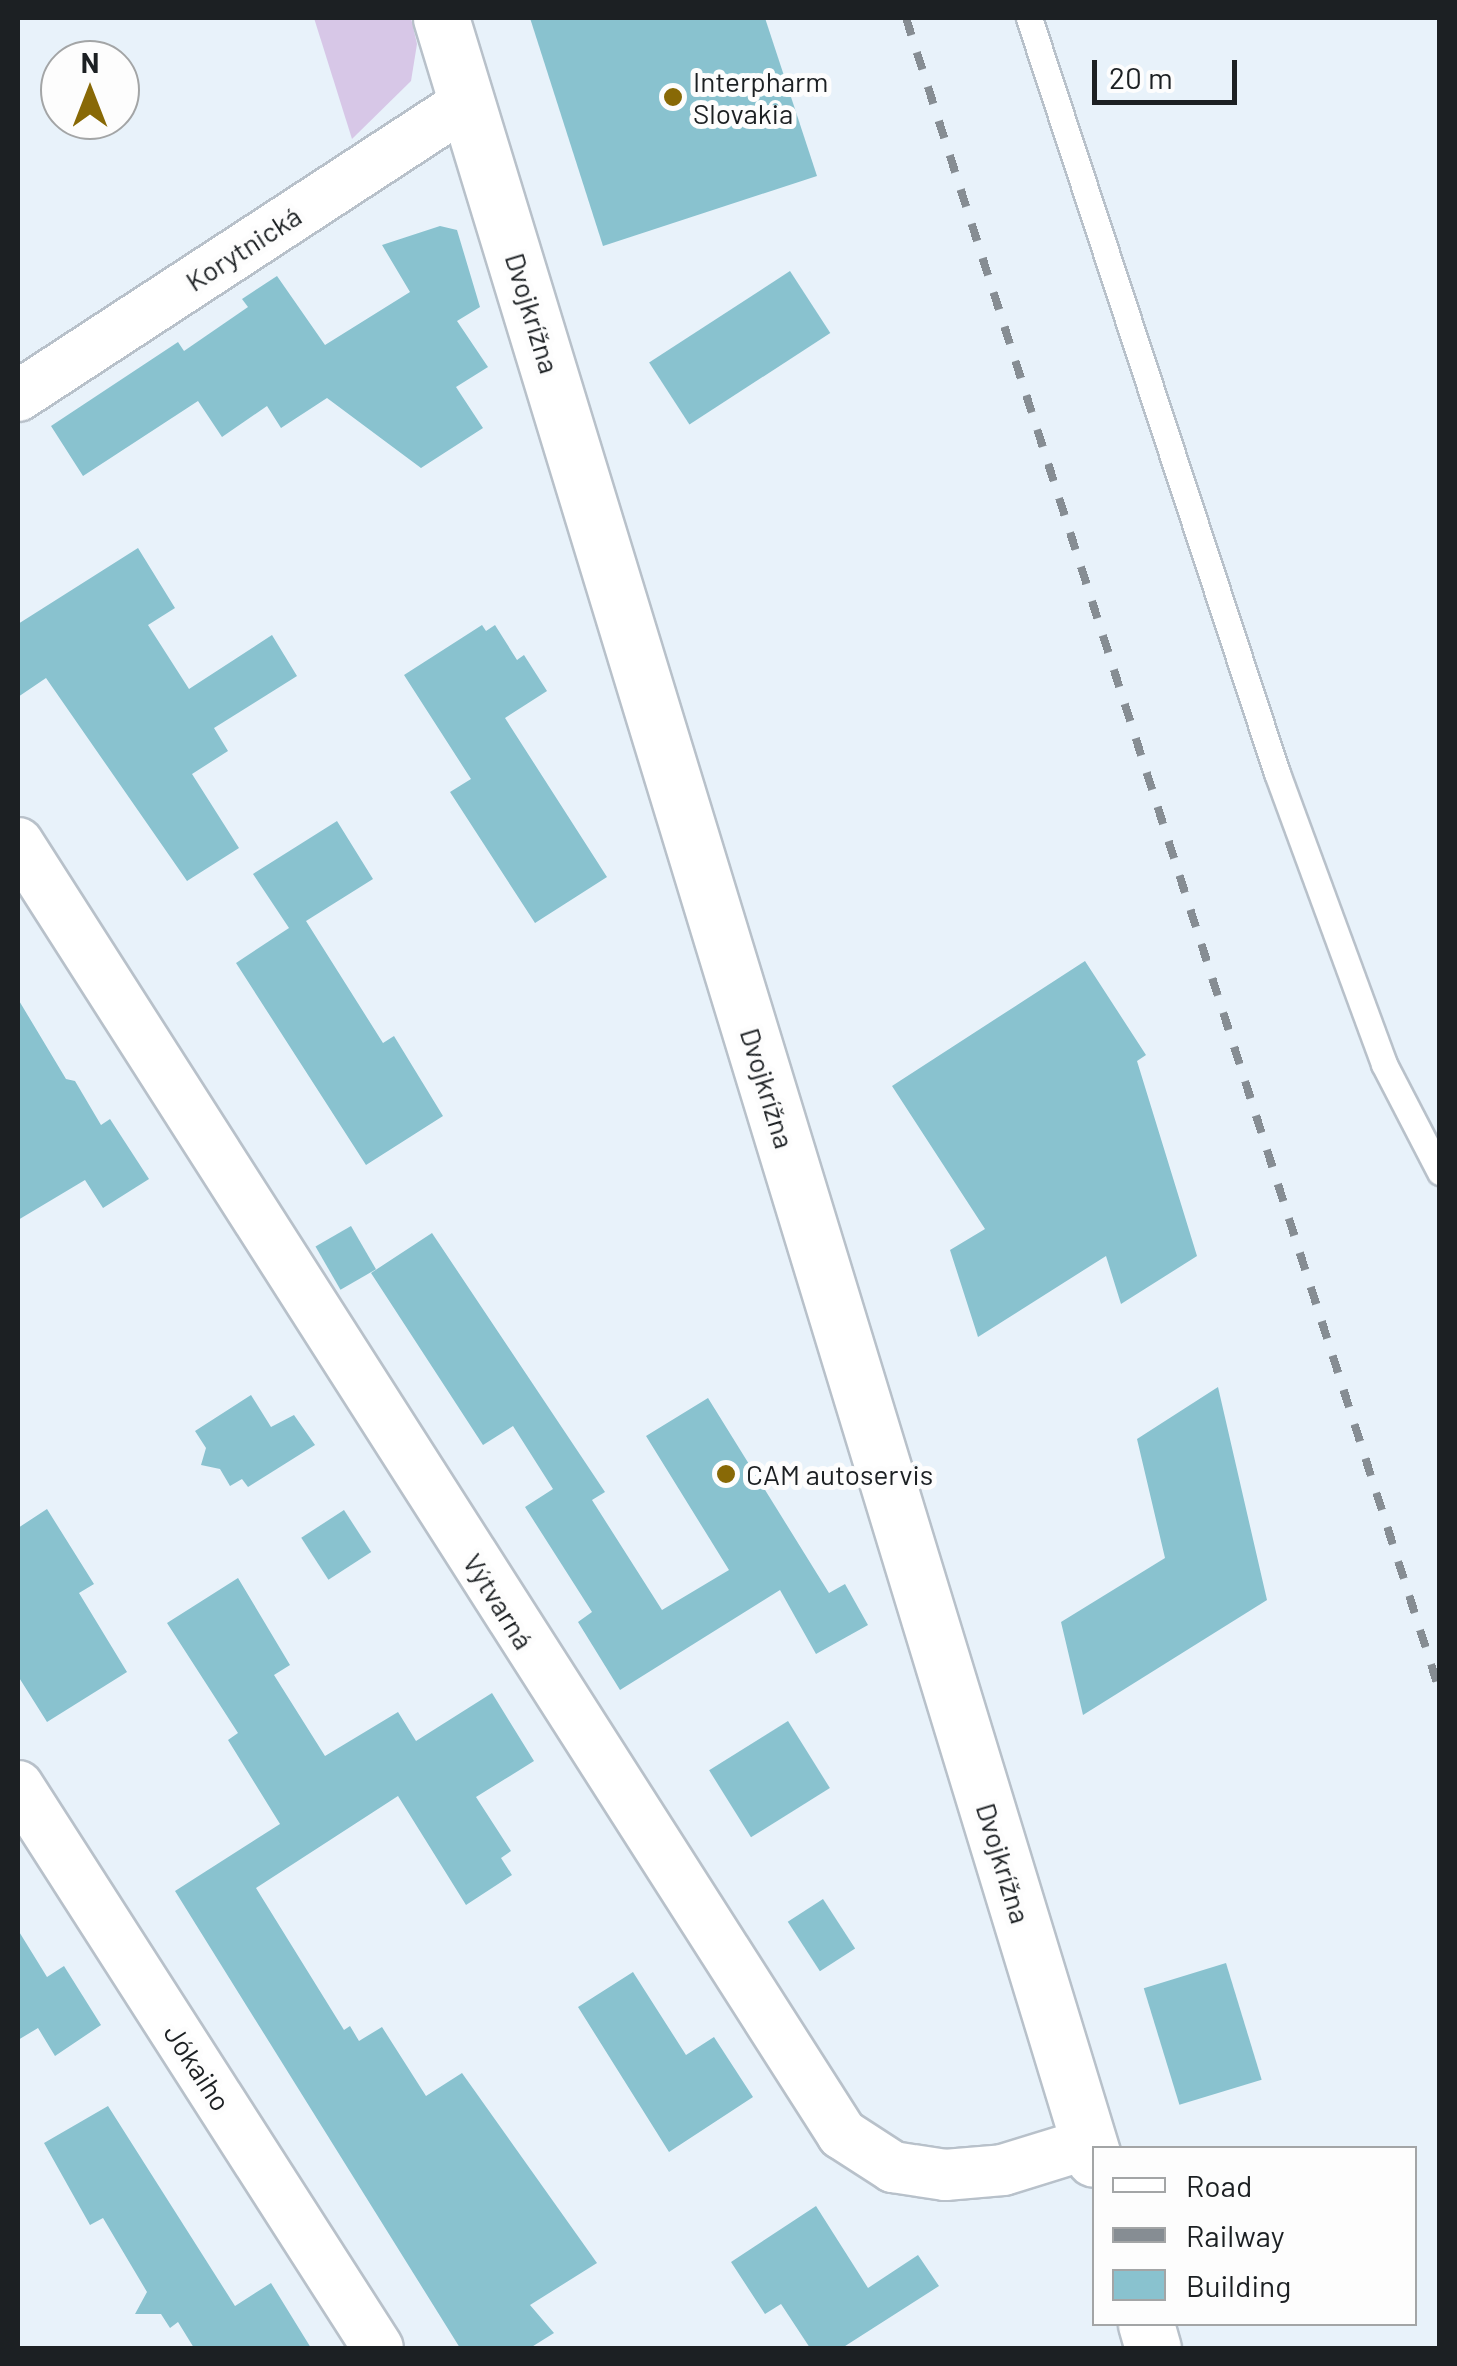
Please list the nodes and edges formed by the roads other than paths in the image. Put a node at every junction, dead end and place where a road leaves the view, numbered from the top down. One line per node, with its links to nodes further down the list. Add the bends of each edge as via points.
1 (441, 18): 3 (street, Dvojkrížna)
2 (1029, 18): 6 (lane, via 1277,773 1384,1064)
3 (468, 102): 4 (street, Korytnická); 8 (street, Dvojkrížna)
4 (18, 396)
5 (18, 844): 8 (street, Výtvarná, via 842,2134 893,2167 945,2175)
6 (1440, 1172)
7 (18, 1786): 9 (street, Jókaiho)
8 (1092, 2151)
9 (378, 2348)

